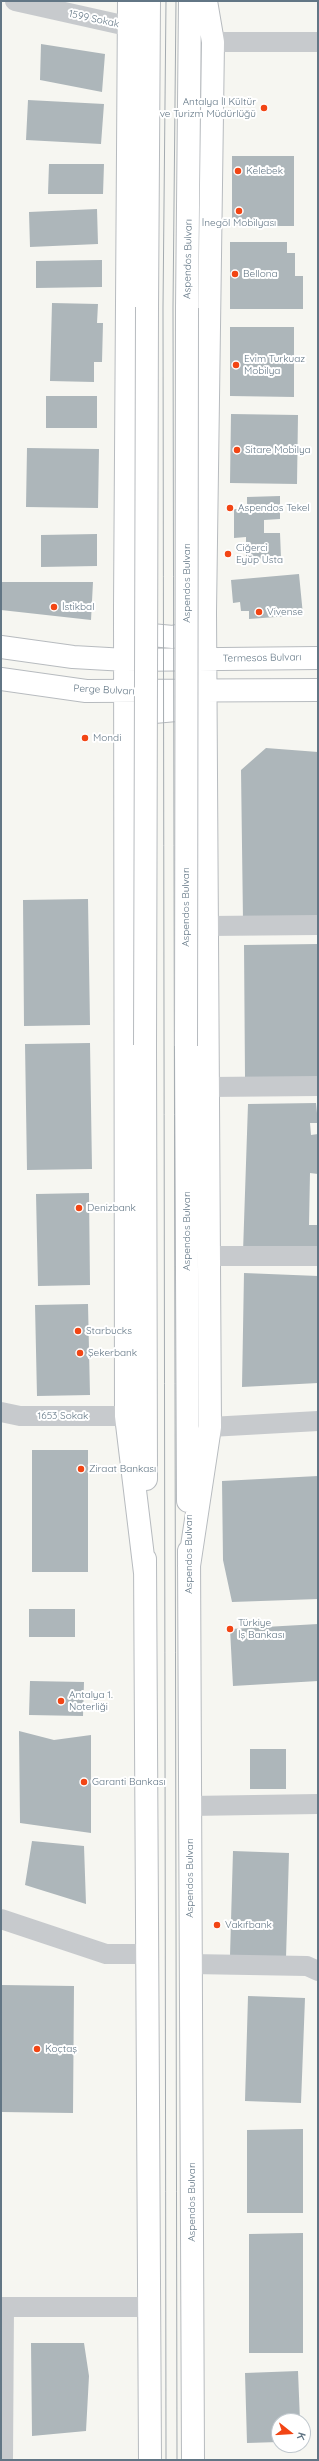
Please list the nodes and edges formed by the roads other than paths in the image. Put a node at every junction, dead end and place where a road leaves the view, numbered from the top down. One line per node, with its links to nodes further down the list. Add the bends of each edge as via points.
1 (14, 1): 6 (street, 1599 Sokak)
2 (129, 1): 6 (main road)
3 (149, 1): 32 (main road, bridge)
4 (190, 1): 31 (main road, Aspendos Bulvarı, bridge, via 186,1046)
5 (206, 1): 7 (main road)
6 (127, 26): 9 (main road)
7 (213, 42): 8 (street); 10 (main road)
8 (318, 42)
9 (125, 606): 10 (main road, via 132,624 151,635 173,637 195,631); 14 (main road)
10 (205, 612): 13 (main road)
11 (1, 647): 14 (main road, via 73,657)
12 (318, 658): 13 (main road, Termesos Bulvarı)
13 (206, 659): 14 (main road); 17 (main road)
14 (126, 660): 18 (main road)
15 (1, 679): 18 (main road, Perge Bulvarı, via 86,691)
16 (318, 690): 17 (main road)
17 (207, 692): 18 (main road, Perge Bulvarı); 19 (main road)
18 (126, 693): 20 (main road)
19 (207, 736): 20 (main road, via 197,718 176,710 154,712 134,723); 22 (main road)
20 (126, 744): 28 (main road)
21 (318, 925): 22 (street)
22 (208, 926): 24 (main road)
23 (318, 1086): 24 (street)
24 (209, 1087): 25 (main road)
25 (209, 1256): 26 (street); 30 (main road)
26 (318, 1256)
27 (1, 1412): 28 (street, 1653 Sokak, via 20,1416)
28 (126, 1416): 32 (main road)
29 (318, 1421): 30 (street)
30 (210, 1427): 31 (main road)
31 (189, 1566): 34 (main road, Aspendos Bulvarı)
32 (145, 1573): 36 (main road)
33 (318, 1804): 34 (street)
34 (190, 1806): 37 (main road, Aspendos Bulvarı)
35 (1, 1919): 36 (street, via 106,1954)
36 (147, 1954): 40 (main road)
37 (191, 1964): 38 (street, via 307,1966); 43 (main road, Aspendos Bulvarı)
38 (318, 1971)
39 (3, 2307): 40 (street); 41 (street)
40 (149, 2308): 42 (main road)
41 (3, 2460)
42 (150, 2460)
43 (193, 2460)

